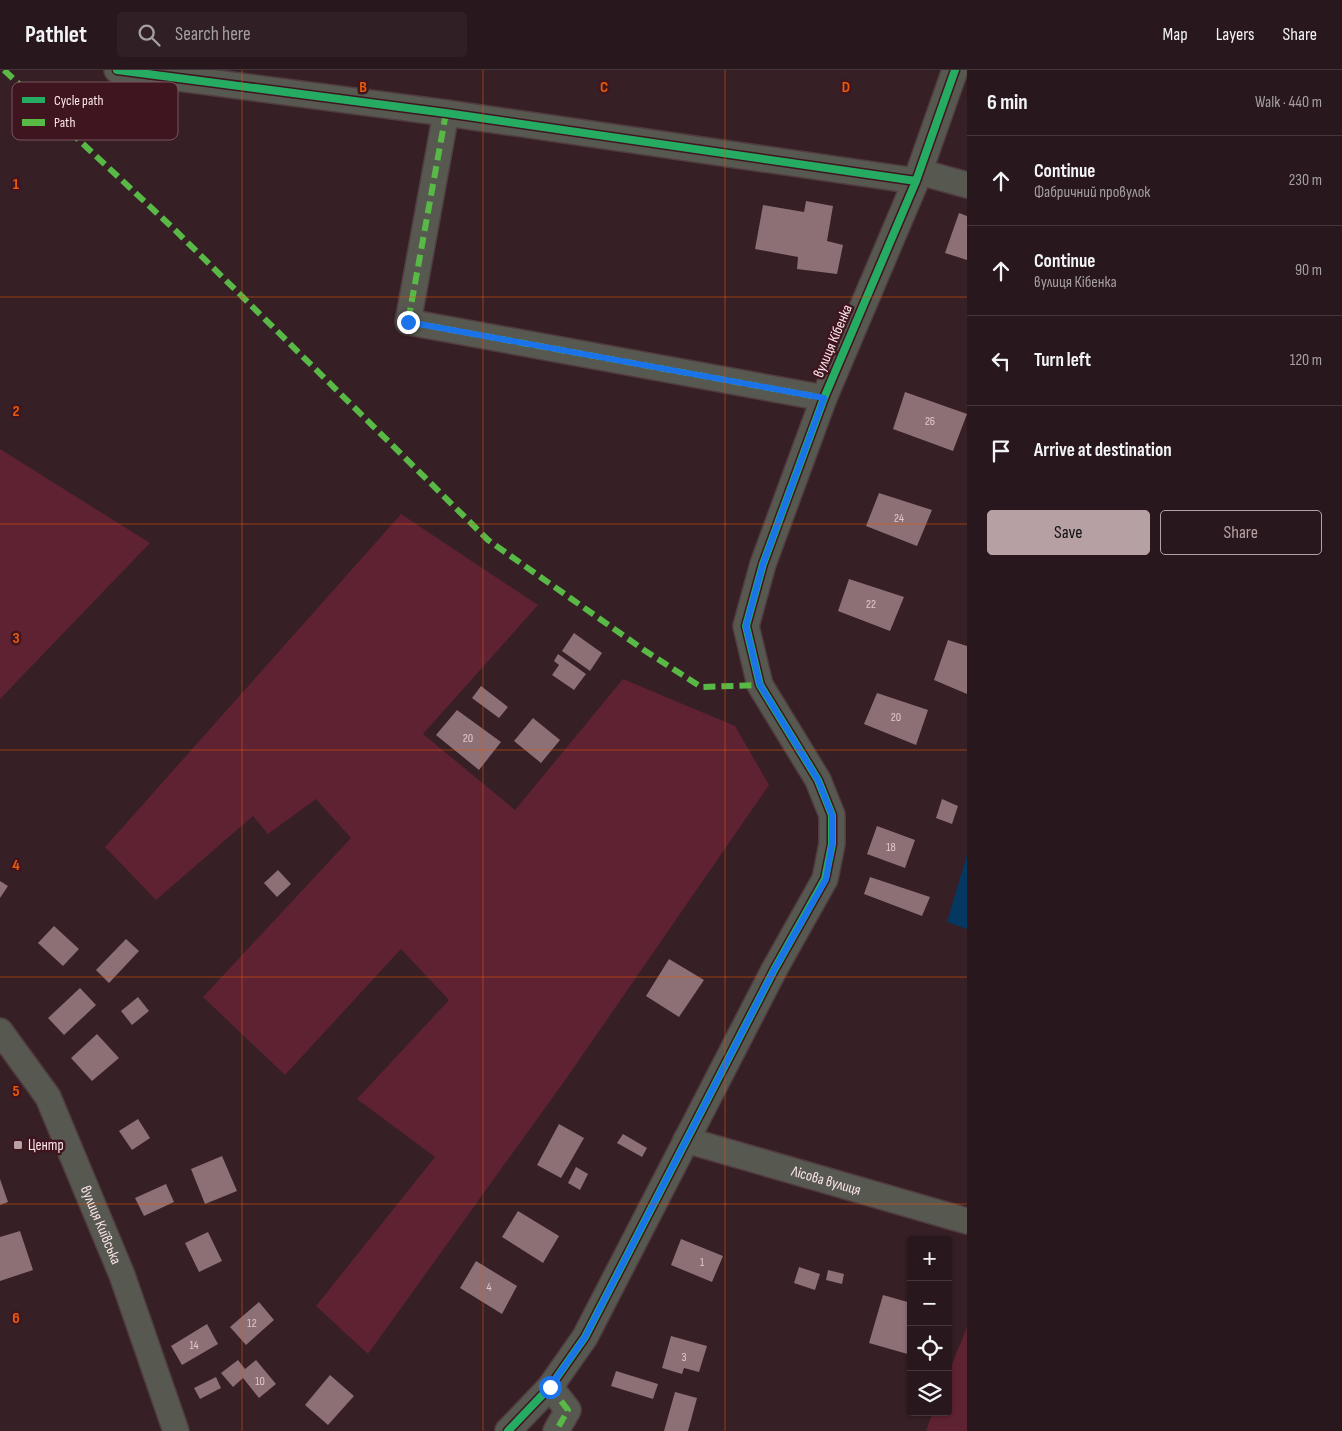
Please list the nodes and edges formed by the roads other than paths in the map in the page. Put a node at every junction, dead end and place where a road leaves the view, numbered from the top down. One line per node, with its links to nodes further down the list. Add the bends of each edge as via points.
1 (117, 70): 3 (street)
2 (955, 70): 4 (street, вулиця Кібенка)
3 (446, 113): 4 (street); 6 (street, via 408,322)
4 (918, 177): 5 (street); 6 (street, вулиця Кібенка)
5 (967, 185)
6 (824, 398): 8 (street, вулиця Кібенка, via 763,564 746,626 760,685 818,780 832,815 832,844 826,879 774,970)
7 (0, 1031): 11 (street, вулиця Київська, via 48,1097 122,1275)
8 (686, 1140): 9 (street, Лісова вулиця); 10 (street, вулиця Кібенка, via 585,1337)
9 (967, 1221)
10 (550, 1387): 12 (street, вулиця Кібенка); 13 (street, via 568,1410)
11 (176, 1431)
12 (508, 1431)
13 (556, 1431)

